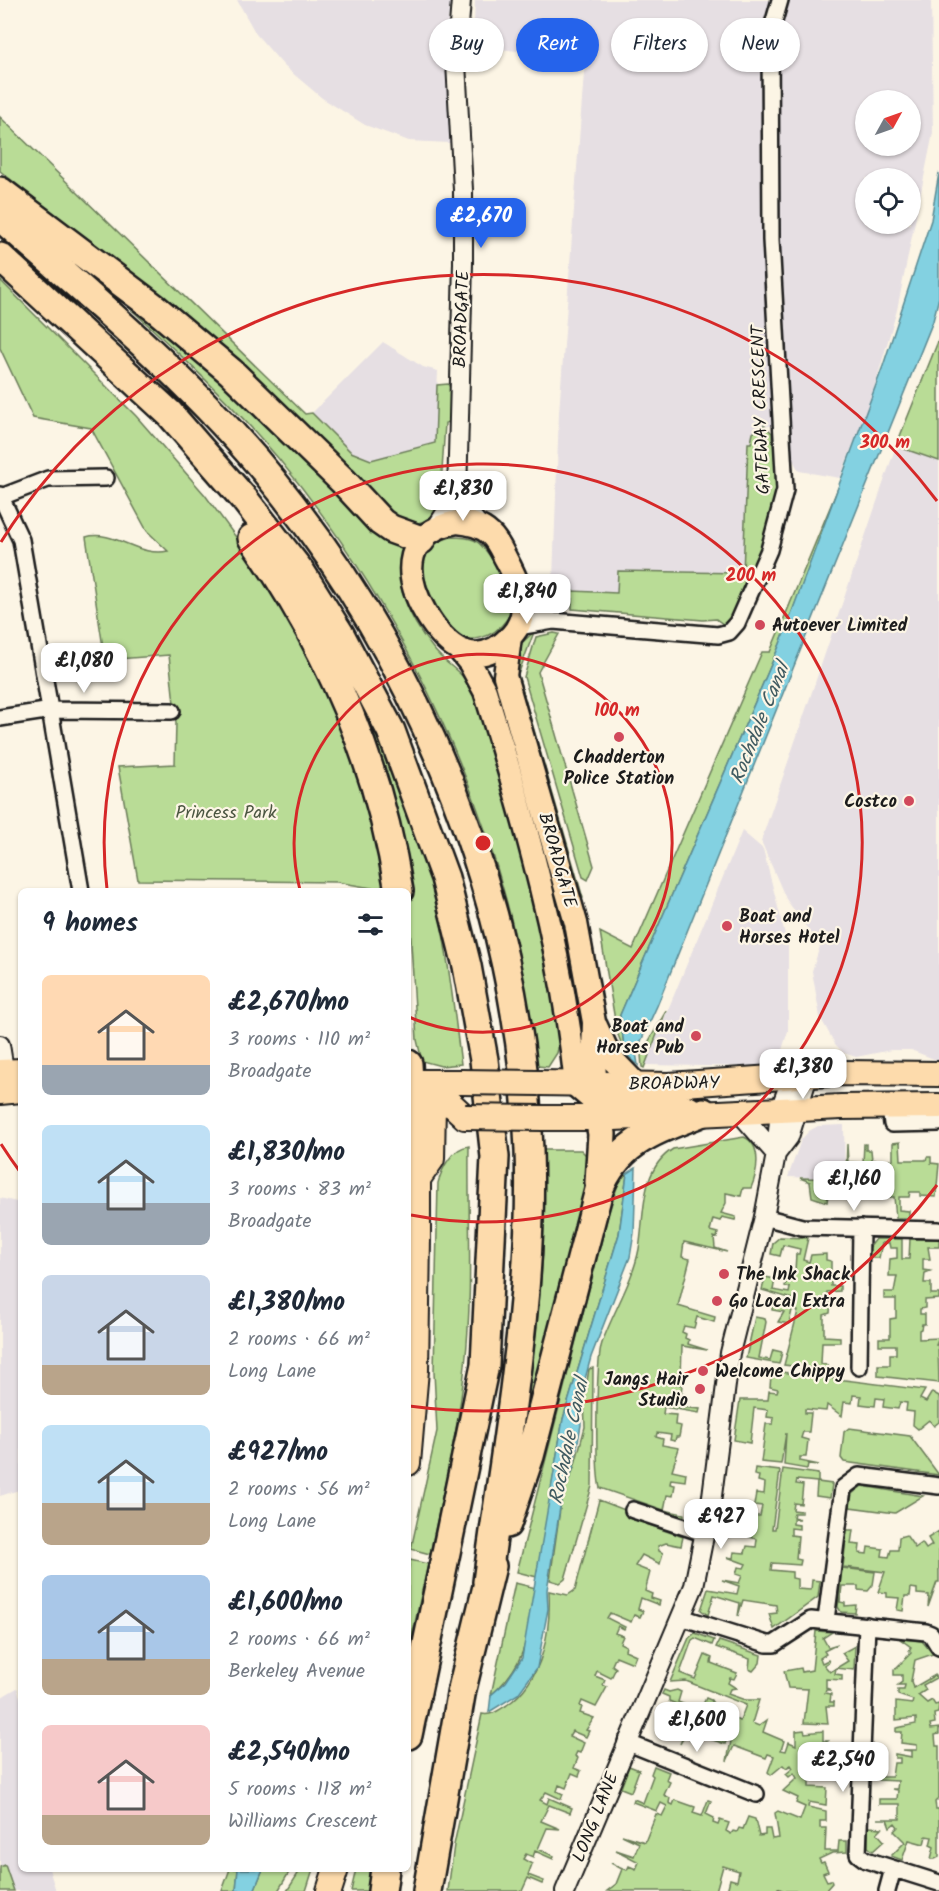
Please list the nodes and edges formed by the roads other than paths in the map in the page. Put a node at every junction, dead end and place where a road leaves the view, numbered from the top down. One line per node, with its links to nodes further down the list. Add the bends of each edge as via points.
1 (460, 0): 8 (street, BROADGATE, via 456,63 463,263)
2 (780, 0): 13 (street, GATEWAY CRESCENT, via 770,35 771,228 785,490 769,550 737,623 729,632 662,632)
3 (0, 191): 11 (highway, via 155,308 222,365 310,447 381,522 391,529)
4 (0, 217): 48 (highway, via 195,393 272,480 323,546 381,638 415,706 475,854 502,952 517,1028 529,1149 522,1341)
5 (0, 257): 6 (highway)
6 (66, 317): 20 (highway, via 222,494 299,611 346,706 365,755 390,839); 53 (highway, via 170,414 245,500 301,572 340,634 390,731 423,812 445,878 467,966 484,1060 495,1157 486,1365)
7 (106, 478): 9 (street, via 48,478)
8 (457, 495): 10 (street); 11 (street, BROADGATE)
9 (0, 496): 16 (street, via 21,540)
10 (479, 526): 11 (main road, via 457,522); 12 (main road, via 499,547 520,586)
11 (429, 534): 15 (main road, BROADGATE, via 410,563 410,576 436,631)
12 (523, 601): 13 (street, GATEWAY CRESCENT); 14 (main road, BROADGATE, via 523,613)
13 (553, 621): 14 (street, GATEWAY CRESCENT)
14 (514, 632): 15 (main road, via 489,651); 21 (main road, BROADGATE, via 505,658 510,696 570,900)
15 (460, 651): 27 (main road, BROADGATE, via 485,692 543,899)
16 (52, 710): 17 (street); 18 (street); 19 (street)
17 (171, 711)
18 (0, 718)
19 (81, 888)
20 (398, 888)
21 (594, 1022): 26 (main road, via 610,1057); 27 (main road, BROADGATE)
22 (0, 1045): 25 (street)
23 (939, 1074): 24 (highway, BROADWAY, via 842,1073)
24 (800, 1077): 26 (highway, BROADWAY); 30 (street, LONG LANE)
25 (9, 1081)
26 (636, 1084): 27 (highway, BROADWAY)
27 (592, 1098): 28 (highway, BROADWAY, bridge, via 539,1083 461,1082); 28 (highway, BROADWAY, bridge, via 543,1118 451,1120); 31 (highway, BROADWAY); 36 (highway)
28 (416, 1102): 37 (highway); 37 (highway, via 432,1159)
29 (939, 1106): 33 (highway, BROADWAY)
30 (789, 1109): 32 (highway, BROADWAY); 33 (highway, BROADWAY); 35 (street, LONG LANE)
31 (703, 1112): 32 (highway, BROADWAY); 36 (highway, via 642,1137)
32 (739, 1112): 35 (street)
33 (891, 1116): 34 (street, BROADWAY)
34 (939, 1123)
35 (776, 1154): 38 (street, LONG LANE)
36 (607, 1159): 48 (highway, via 530,1456)
37 (413, 1173): 41 (highway)
38 (764, 1217): 39 (street, via 802,1227); 47 (street, LONG LANE, via 730,1353)
39 (861, 1228): 40 (street); 43 (street)
40 (939, 1230)
41 (413, 1238): 42 (highway)
42 (412, 1348): 44 (highway)
43 (859, 1367)
44 (411, 1377)
45 (939, 1486): 50 (street, via 865,1476 843,1488)
46 (633, 1510): 47 (street)
47 (706, 1534): 49 (street, LONG LANE, via 694,1586)
48 (487, 1582): 62 (highway, via 462,1689)
49 (681, 1617): 50 (street, via 767,1644 774,1644 804,1622); 54 (street, LONG LANE)
50 (826, 1620): 51 (street)
51 (867, 1625): 52 (street, via 931,1634); 56 (street, via 858,1854)
52 (939, 1647)
53 (411, 1721)
54 (626, 1742): 55 (street); 63 (street, LONG LANE)
55 (756, 1794)
56 (893, 1869): 59 (street); 64 (street)
57 (335, 1872): 60 (highway)
58 (385, 1872): 61 (highway)
59 (939, 1883)
60 (329, 1891)
61 (382, 1891)
62 (427, 1891)
63 (565, 1891)
64 (887, 1891)

